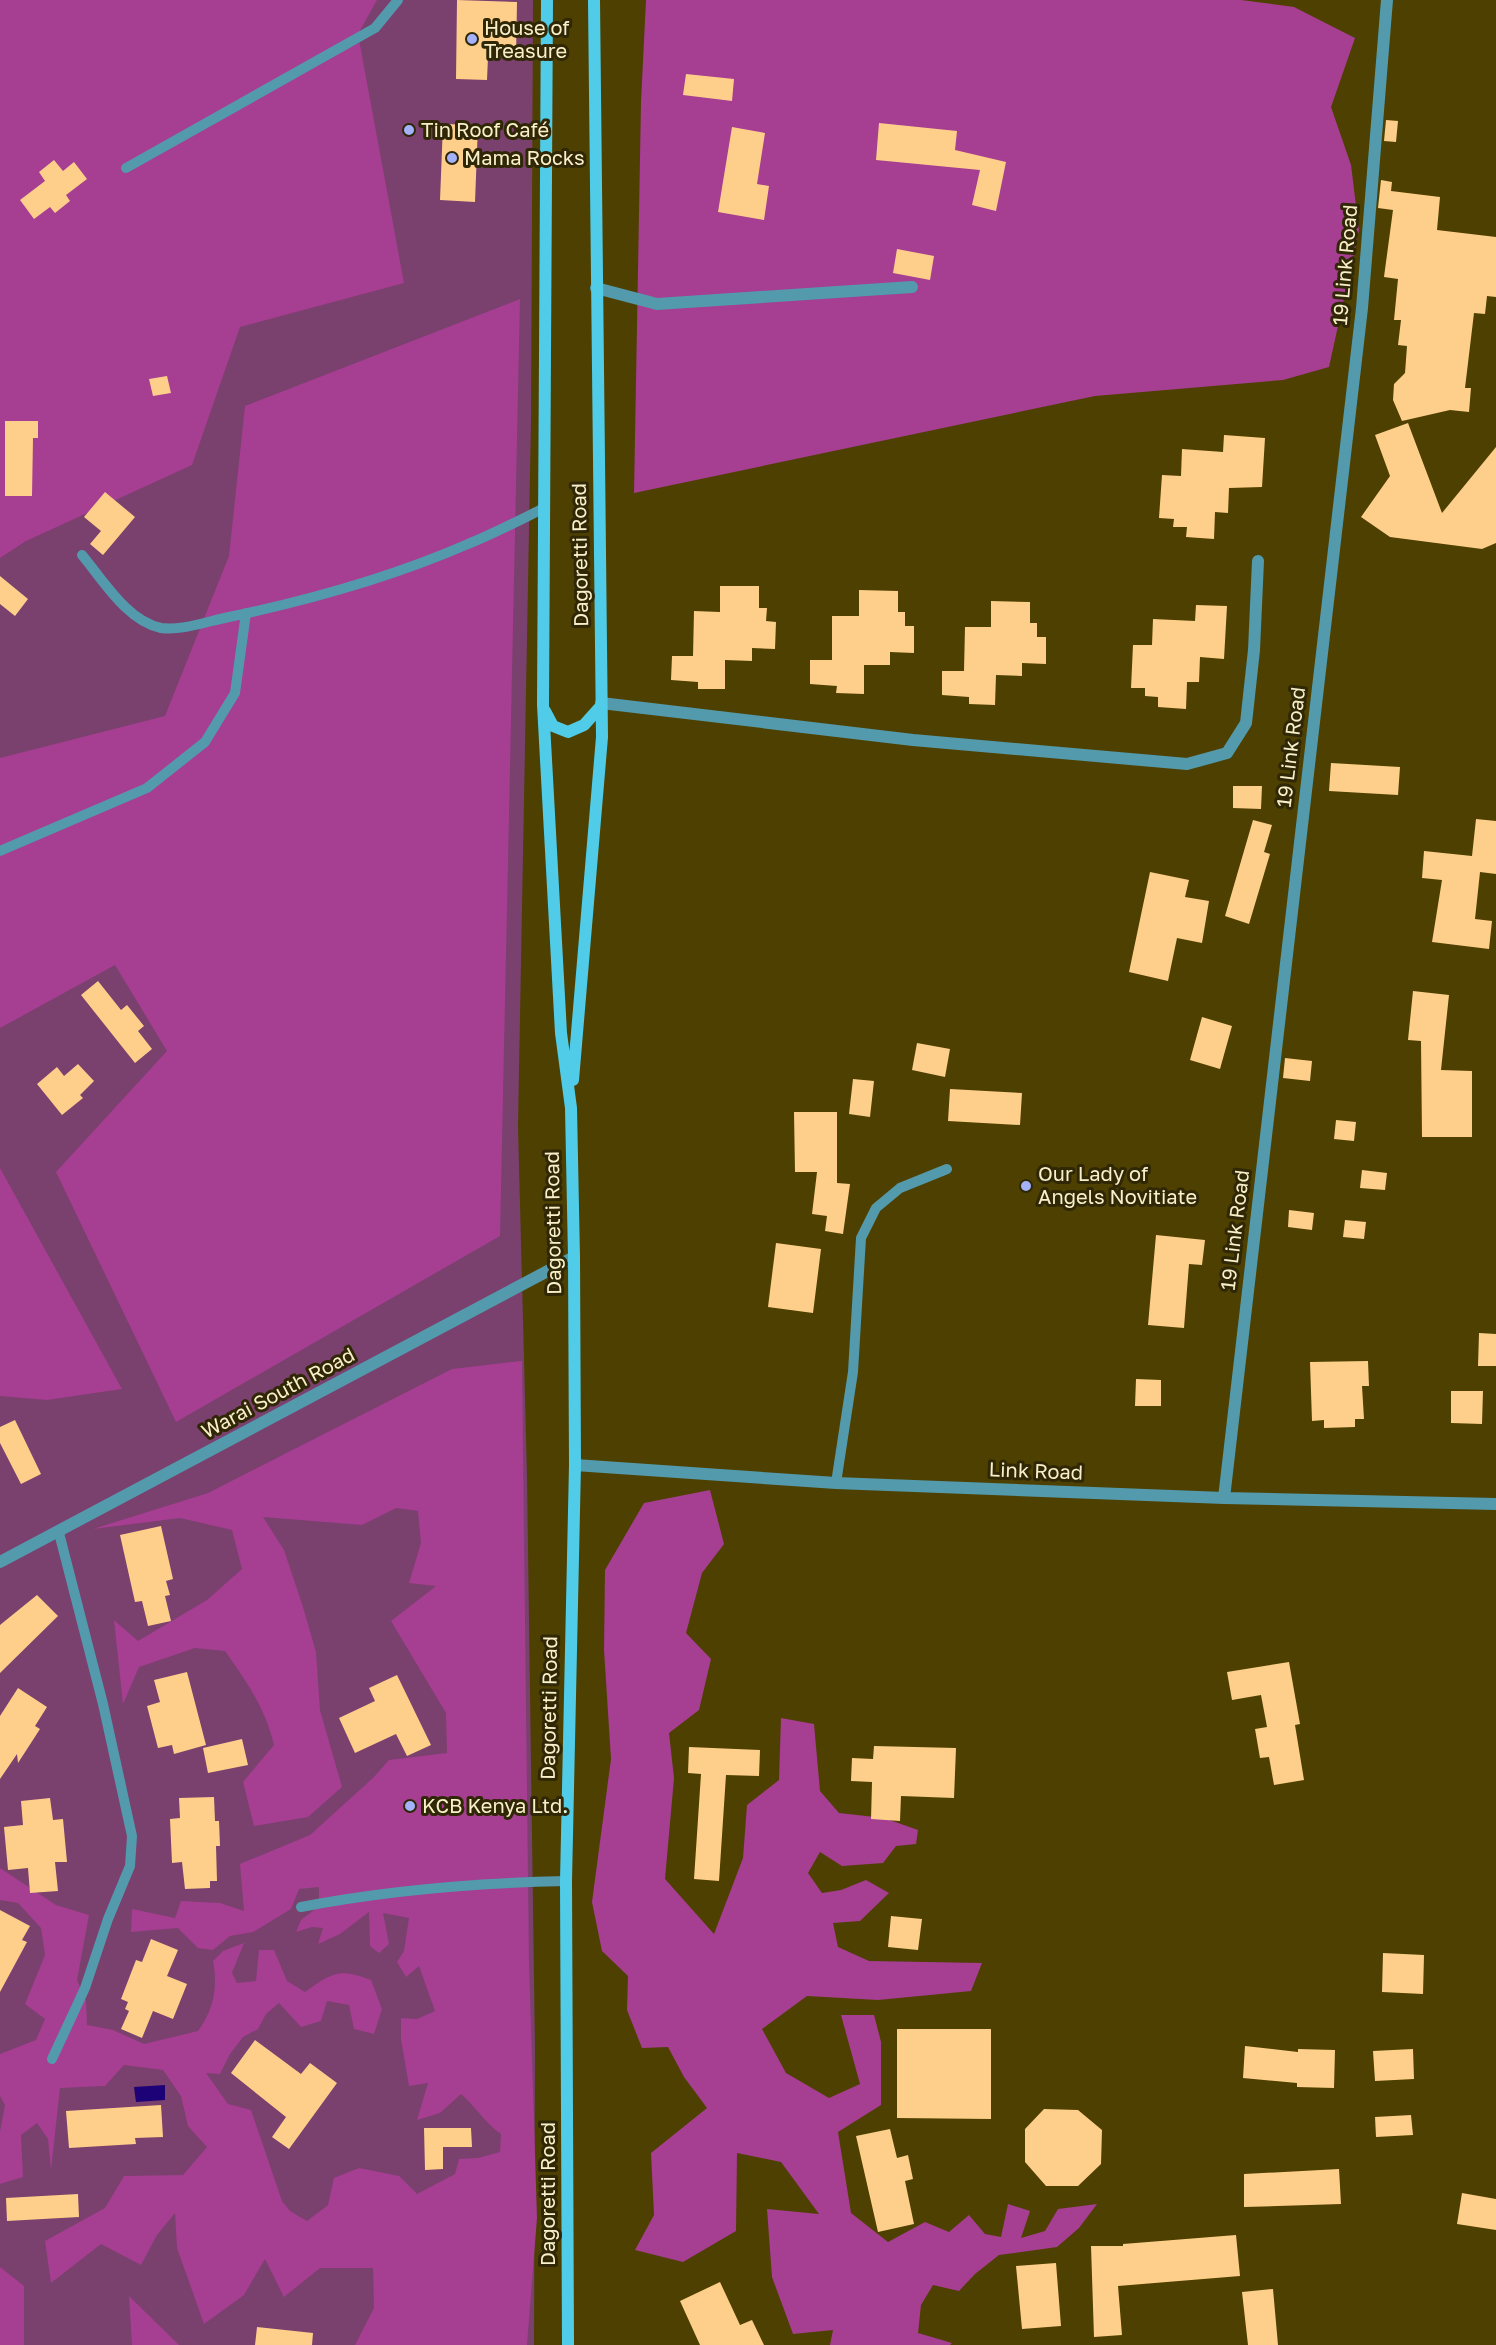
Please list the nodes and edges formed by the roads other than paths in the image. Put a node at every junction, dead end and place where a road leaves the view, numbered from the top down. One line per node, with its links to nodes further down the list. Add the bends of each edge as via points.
1 (398, 0): 5 (lane, via 375,28)
2 (547, 0): 8 (main road, Dagoretti Road)
3 (594, 0): 7 (main road, Dagoretti Road)
4 (1387, 0): 20 (street, 19 Link Road, via 1362,308)
5 (126, 168)
6 (912, 287): 7 (street, via 657,304)
7 (596, 288): 13 (main road, Dagoretti Road)
8 (542, 509): 11 (lane, via 469,544 386,576); 12 (main road, Dagoretti Road)
9 (82, 555): 11 (lane, via 140,619 161,628)
10 (1258, 561): 13 (street, via 1246,723 1227,753 1187,764 913,740)
11 (246, 613): 14 (lane, via 235,693 206,742 147,788)
12 (543, 705): 13 (main road, via 553,726 568,732 584,725); 15 (main road, Dagoretti Road, via 561,1033)
13 (601, 705): 15 (main road, Dagoretti Road, via 603,737)
14 (0, 851)
15 (571, 1108): 17 (main road, Dagoretti Road)
16 (947, 1169): 19 (lane, via 900,1188 876,1209 861,1238 852,1372)
17 (574, 1257): 18 (main road, Dagoretti Road); 22 (street, Warai South Road)
18 (575, 1465): 19 (street, Link Road); 24 (main road, Dagoretti Road)
19 (836, 1483): 20 (street, Link Road)
20 (1224, 1498): 21 (street, Link Road)
21 (1496, 1504)
22 (59, 1533): 23 (street, Warai South Road); 26 (lane, via 132,1836 130,1866 85,1988)
23 (0, 1562)
24 (566, 1881): 25 (lane, via 411,1889); 27 (main road, Dagoretti Road)
25 (301, 1907)
26 (52, 2059)
27 (568, 2345)

